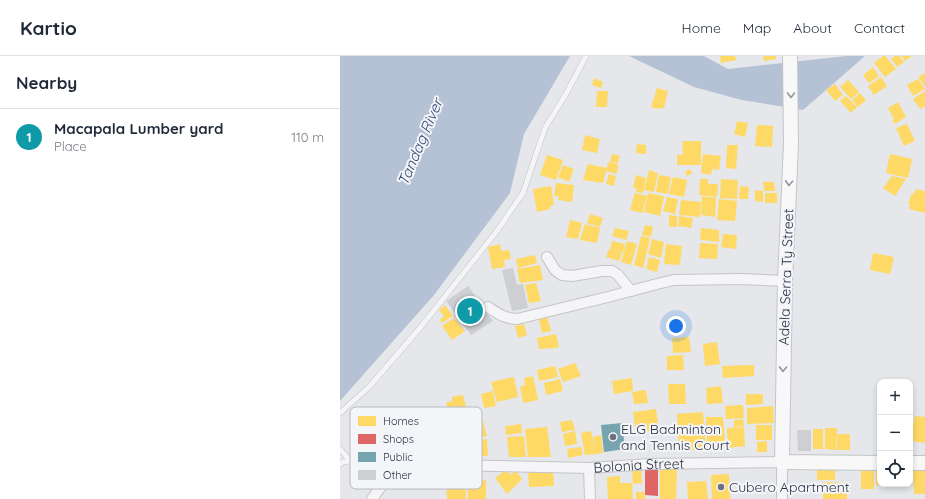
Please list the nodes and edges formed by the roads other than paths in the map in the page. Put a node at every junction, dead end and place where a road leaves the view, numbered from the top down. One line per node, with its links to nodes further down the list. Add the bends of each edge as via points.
1 (586, 56): 7 (lane, via 545,128 523,193 498,232 369,387)
2 (790, 56): 4 (main road, Adela Serra Ty Street, one-way to 4, via 791,144)
3 (547, 257): 5 (street, via 555,270 562,275 612,271)
4 (785, 281): 5 (street, via 681,280); 10 (main road, Adela Serra Ty Street, one-way to 10)
5 (632, 291): 6 (street, via 517,319 504,316)
6 (488, 307)
7 (340, 413)
8 (340, 449): 9 (lane)
9 (350, 462): 14 (lane)
10 (782, 462): 11 (main road, Bolonia Street); 16 (street, Bolonia Street, via 650,464); 20 (street, Adela Serra Ty Street)
11 (877, 463)
12 (913, 463): 13 (main road)
13 (925, 463)
14 (340, 464)
15 (482, 466): 16 (street, Bolonia Street)
16 (589, 468): 19 (street)
17 (379, 489): 18 (street)
18 (372, 499)
19 (590, 499)
20 (782, 499)

